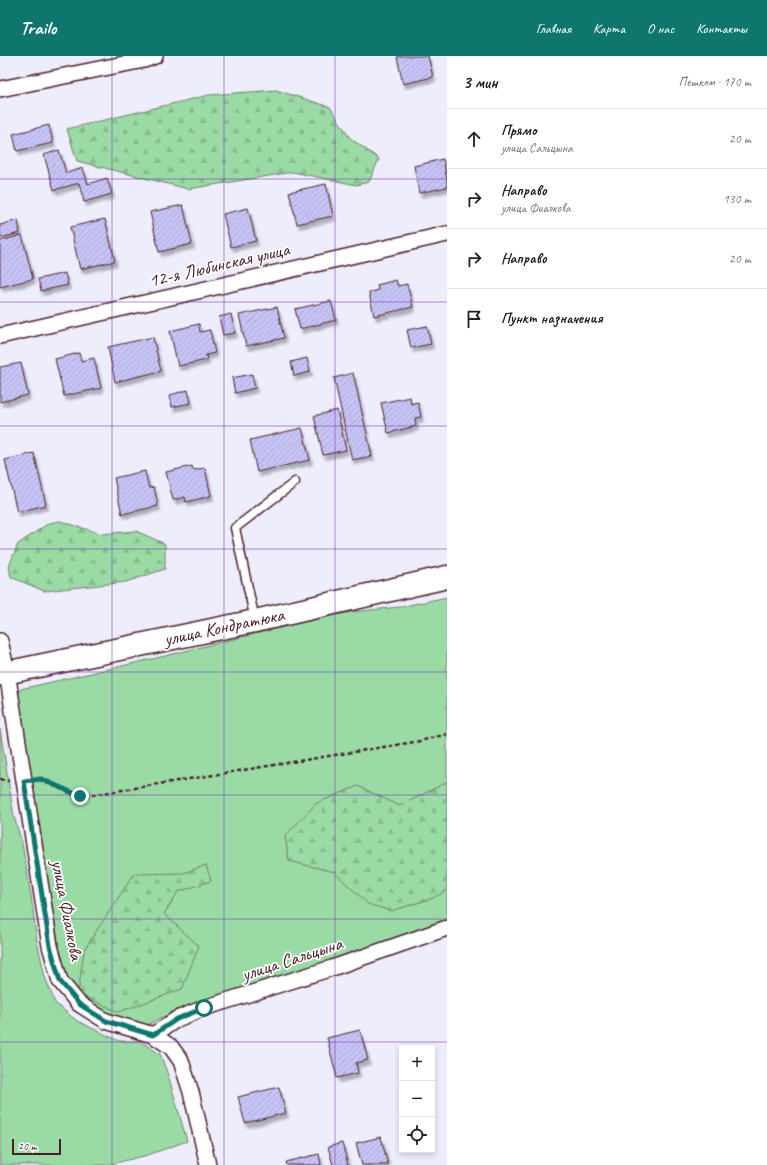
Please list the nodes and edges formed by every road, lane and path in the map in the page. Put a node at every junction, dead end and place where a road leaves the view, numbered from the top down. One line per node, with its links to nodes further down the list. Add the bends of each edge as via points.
1 (149, 58): 2 (street)
2 (0, 89)
3 (447, 234): 4 (street, 12-я Любинская улица)
4 (0, 336)
5 (295, 482): 7 (lane, via 235,528)
6 (447, 578): 7 (main road, улица Кондратюка)
7 (255, 621): 9 (main road, улица Кондратюка)
8 (0, 641): 9 (street, улица Фиалкова)
9 (4, 673): 12 (street, улица Фиалкова)
10 (447, 734): 12 (path, via 420,741 80,796 41,779)
11 (0, 779): 12 (path)
12 (24, 781): 14 (street, улица Фиалкова, via 50,946 60,981 79,1004 106,1021)
13 (447, 928): 14 (street, улица Сальцына, via 332,968 204,1008 177,1019)
14 (153, 1035): 15 (street, улица Фиалкова, via 171,1047 181,1061)
15 (208, 1165)

